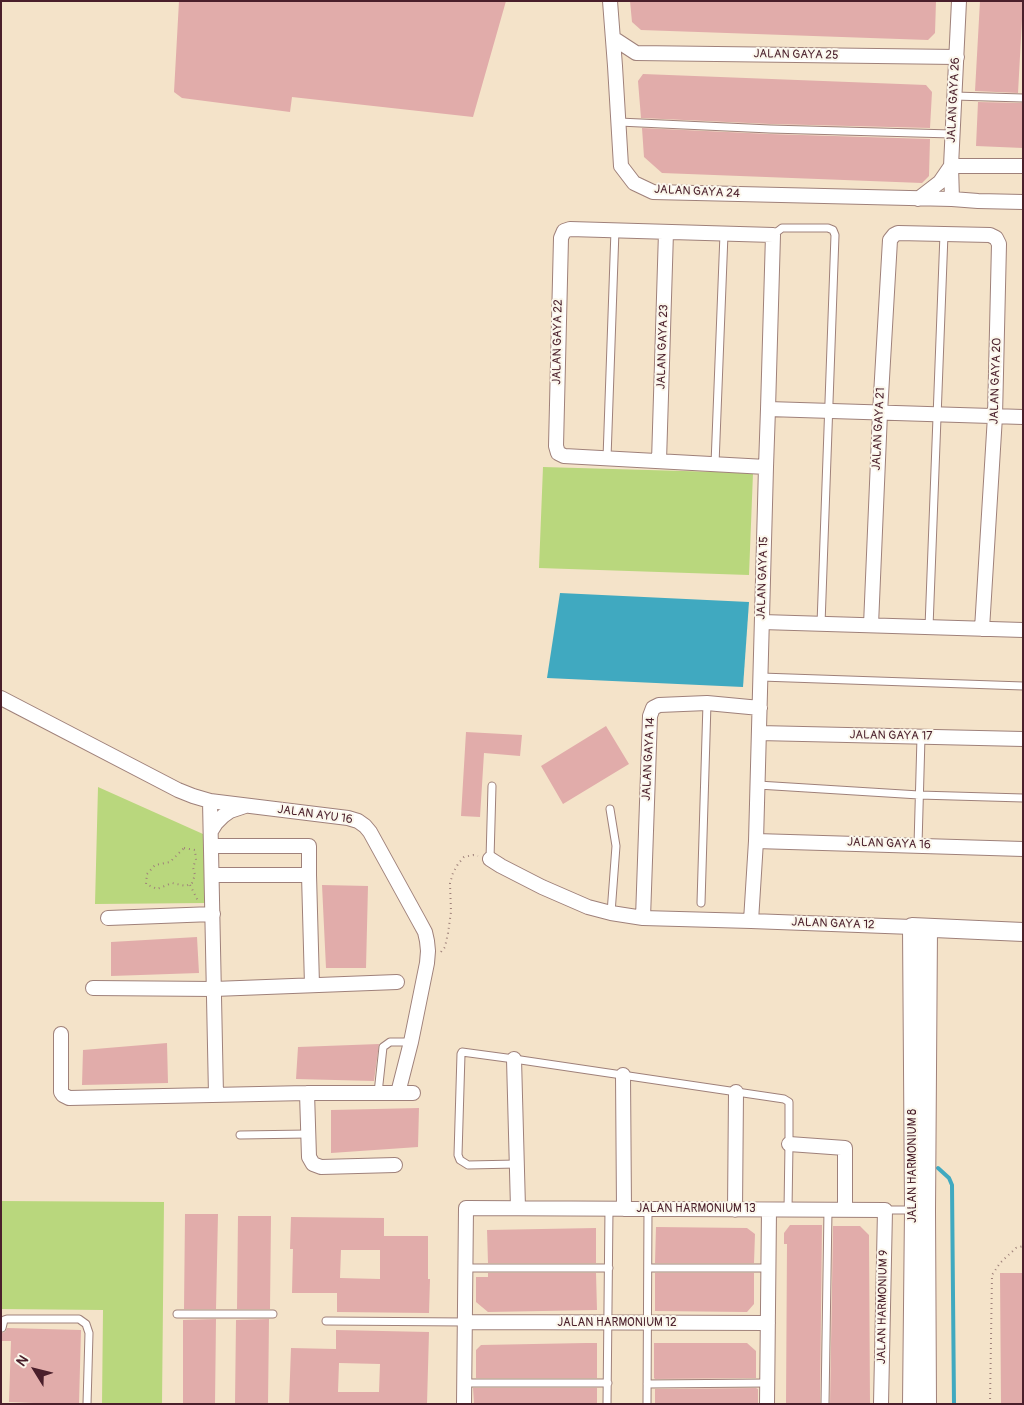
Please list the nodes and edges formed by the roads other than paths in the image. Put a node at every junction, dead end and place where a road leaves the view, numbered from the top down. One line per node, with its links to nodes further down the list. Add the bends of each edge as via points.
1 (610, 1): 3 (street, JALAN GAYA 24)
2 (959, 1): 5 (street, JALAN GAYA 26)
3 (613, 38): 4 (street); 6 (street, JALAN GAYA 24)
4 (636, 53): 5 (street, JALAN GAYA 25); 6 (street)
5 (956, 57): 7 (street, JALAN GAYA 26)
6 (615, 66): 9 (street, JALAN GAYA 24)
7 (954, 96): 8 (lane); 10 (street, JALAN GAYA 26)
8 (1023, 98)
9 (619, 122): 10 (lane); 13 (street, JALAN GAYA 24, via 621,166 634,183 653,192)
10 (952, 134): 11 (street, JALAN GAYA 26)
11 (951, 166): 12 (street); 13 (street, via 940,182); 14 (street, JALAN GAYA 26)
12 (1023, 166)
13 (918, 199): 14 (street, JALAN GAYA 24)
14 (952, 199): 15 (street, JALAN GAYA 24)
15 (1023, 202)
16 (615, 230): 17 (street, JALAN GAYA 22); 28 (lane); 28 (street, JALAN GAYA 22, via 566,229 561,238 556,450 564,456)
17 (666, 232): 18 (street, JALAN GAYA 22); 29 (street, JALAN GAYA 23)
18 (724, 234): 21 (street, JALAN GAYA 22); 30 (lane)
19 (944, 234): 20 (street, JALAN GAYA 20); 25 (lane); 26 (street, JALAN GAYA 20, via 990,235 998,241)
20 (894, 235): 24 (street, JALAN GAYA 21, via 890,240)
21 (773, 236): 22 (street, JALAN GAYA 15); 23 (lane, via 782,228 828,228 835,235)
22 (768, 409): 23 (street); 31 (street, JALAN GAYA 15)
23 (829, 411): 24 (street); 33 (lane)
24 (880, 413): 25 (street); 34 (street, JALAN GAYA 21)
25 (937, 414): 26 (street); 35 (lane)
26 (995, 416): 27 (street); 36 (street, JALAN GAYA 20)
27 (1023, 417)
28 (608, 458): 29 (street, JALAN GAYA 22)
29 (659, 461): 30 (street, JALAN GAYA 22)
30 (715, 464): 31 (street, JALAN GAYA 22)
31 (766, 467): 32 (street, JALAN GAYA 15)
32 (762, 622): 33 (street); 38 (street, JALAN GAYA 15)
33 (821, 624): 34 (street)
34 (871, 625): 35 (street)
35 (929, 627): 36 (street)
36 (982, 628): 37 (street)
37 (1023, 630)
38 (761, 677): 39 (lane); 42 (street, JALAN GAYA 15)
39 (1023, 686)
40 (1, 698): 48 (street, JALAN AYU 16)
41 (707, 703): 42 (street, JALAN GAYA 14); 62 (lane); 66 (street, JALAN GAYA 14, via 659,705 653,708 650,716)
42 (760, 708): 43 (street, JALAN GAYA 15)
43 (759, 734): 44 (street, JALAN GAYA 17); 46 (street, JALAN GAYA 15)
44 (921, 737): 45 (street, JALAN GAYA 17); 49 (lane)
45 (1023, 739)
46 (758, 785): 49 (lane); 55 (street, JALAN GAYA 15)
47 (492, 786): 59 (lane)
48 (178, 790): 51 (street, JALAN AYU 16); 54 (street, via 201,812)
49 (919, 795): 50 (lane); 56 (lane)
50 (1023, 798)
51 (210, 801): 52 (street, JALAN AYU 16); 54 (street)
52 (248, 806): 54 (street, via 230,811); 75 (street, JALAN AYU 16, via 348,818 358,821 370,832 427,941 428,956)
53 (610, 809): 63 (lane, via 616,846)
54 (211, 831): 57 (street)
55 (756, 841): 56 (street, JALAN GAYA 16); 67 (street, JALAN GAYA 15)
56 (918, 845): 58 (street, JALAN GAYA 16)
57 (212, 846): 60 (street); 61 (street, via 309,846)
58 (1023, 849)
59 (490, 859): 63 (street, JALAN GAYA 12, via 542,887)
60 (212, 875): 61 (street); 64 (street)
61 (309, 875): 71 (street)
62 (701, 902)
63 (611, 913): 66 (street, JALAN GAYA 12)
64 (213, 914): 65 (street); 73 (street)
65 (108, 918)
66 (643, 918): 67 (street, JALAN GAYA 12)
67 (751, 920): 68 (street, JALAN GAYA 12)
68 (920, 928): 69 (street, JALAN GAYA 12); 99 (street, JALAN HARMONIUM 8)
69 (1023, 932)
70 (397, 982): 71 (street)
71 (312, 985): 73 (street)
72 (93, 988): 73 (street)
73 (214, 989): 83 (street)
74 (60, 1034): 83 (street, via 61,1092 65,1097)
75 (411, 1042): 80 (lane, via 393,1041 383,1047); 81 (street, JALAN AYU 16)
76 (514, 1058): 77 (lane); 87 (street); 87 (lane, via 461,1054 458,1156 468,1165)
77 (623, 1075): 78 (lane); 91 (street)
78 (736, 1092): 86 (lane, via 787,1100); 93 (street)
79 (307, 1093): 80 (street); 83 (street); 84 (street)
80 (378, 1093): 81 (street)
81 (398, 1093): 82 (street)
82 (413, 1093)
83 (216, 1095)
84 (308, 1134): 85 (lane); 88 (street, via 309,1157 316,1166)
85 (240, 1135)
86 (790, 1144): 95 (lane); 97 (street, via 845,1148)
87 (517, 1164): 89 (street)
88 (395, 1165)
89 (518, 1208): 90 (street, JALAN HARMONIUM 13); 100 (street, JALAN HARMONIUM 13, via 466,1208)
90 (609, 1209): 91 (street, JALAN HARMONIUM 13); 101 (lane)
91 (624, 1209): 92 (street, JALAN HARMONIUM 13)
92 (648, 1209): 93 (street, JALAN HARMONIUM 13); 102 (lane)
93 (735, 1210): 94 (street, JALAN HARMONIUM 13)
94 (769, 1210): 95 (street, JALAN HARMONIUM 13); 103 (street)
95 (788, 1210): 96 (street, JALAN HARMONIUM 13)
96 (828, 1210): 97 (street, JALAN HARMONIUM 13); 121 (lane)
97 (845, 1210): 98 (street, JALAN HARMONIUM 13)
98 (884, 1210): 99 (lane, JALAN HARMONIUM 13); 122 (street, JALAN HARMONIUM 9)
99 (920, 1210): 123 (street, JALAN HARMONIUM 8); 124 (street, JALAN HARMONIUM 8)
100 (466, 1268): 101 (lane); 107 (street)
101 (609, 1268): 108 (lane)
102 (648, 1268): 103 (lane); 109 (lane)
103 (769, 1268): 110 (street)
104 (177, 1314): 105 (lane)
105 (273, 1314)
106 (326, 1321): 107 (lane)
107 (465, 1322): 108 (street, JALAN HARMONIUM 12); 112 (street)
108 (608, 1323): 109 (street, JALAN HARMONIUM 12); 113 (lane)
109 (647, 1323): 110 (street, JALAN HARMONIUM 12); 115 (lane)
110 (768, 1323): 114 (street)
111 (2, 1328): 116 (lane, via 7,1318 79,1319 86,1324)
112 (464, 1382): 113 (lane); 117 (street)
113 (608, 1383): 118 (lane)
114 (767, 1383): 115 (lane); 120 (street)
115 (647, 1384): 119 (lane)
116 (87, 1404)
117 (464, 1404)
118 (607, 1404)
119 (647, 1404)
120 (767, 1404)
121 (826, 1404)
122 (881, 1404)
123 (912, 1404)
124 (927, 1404)

